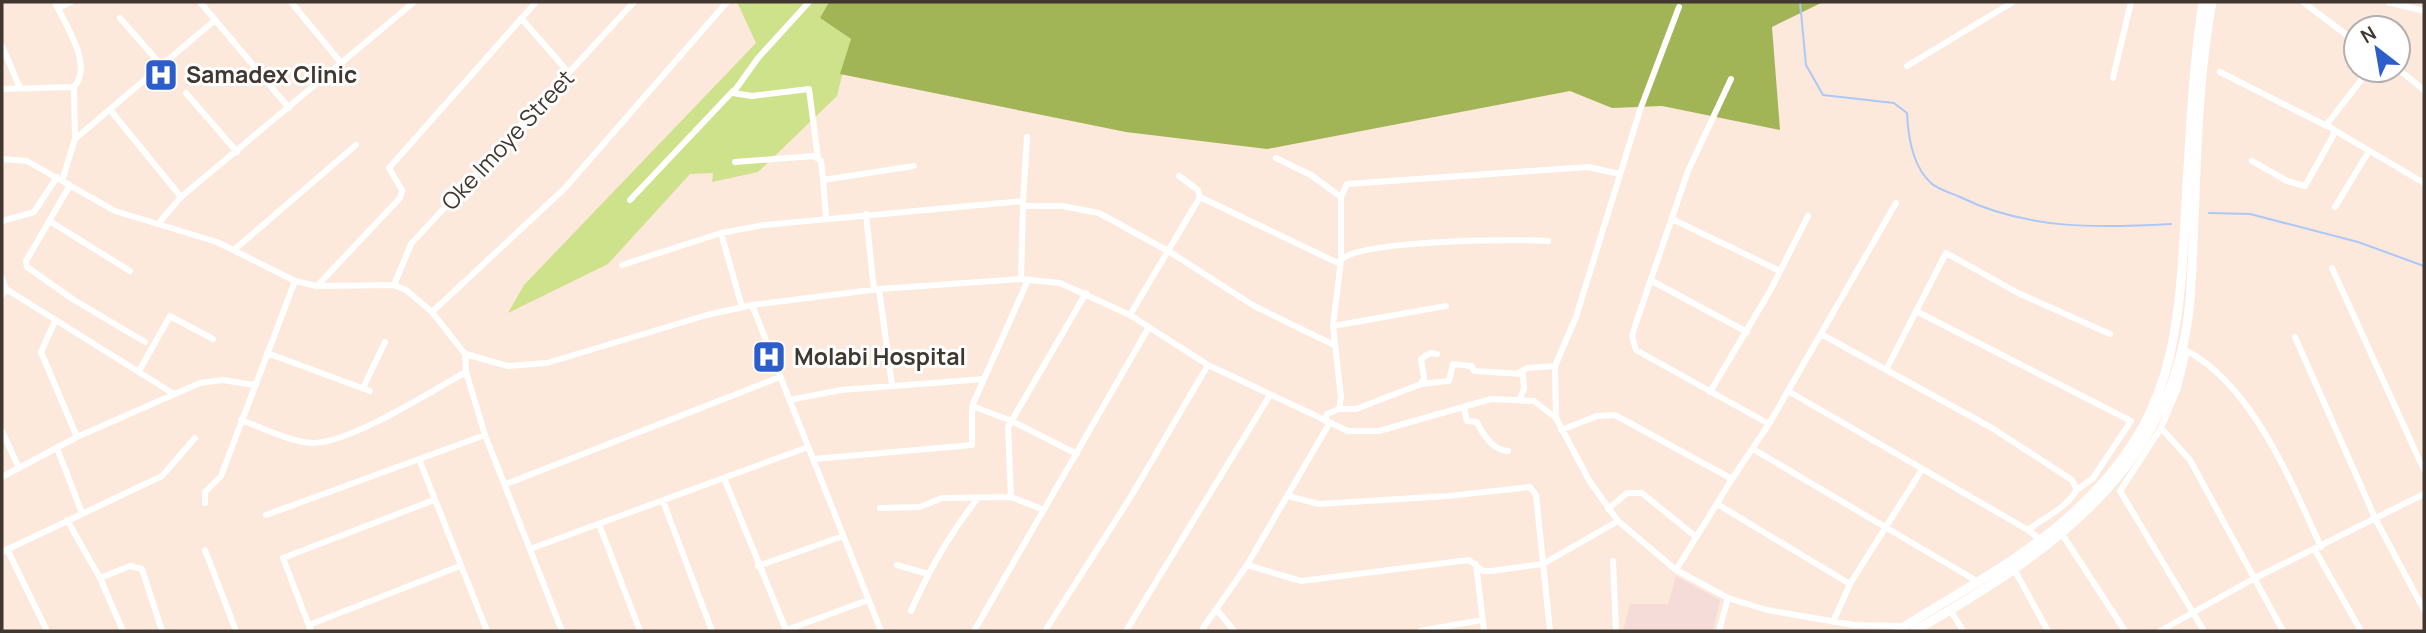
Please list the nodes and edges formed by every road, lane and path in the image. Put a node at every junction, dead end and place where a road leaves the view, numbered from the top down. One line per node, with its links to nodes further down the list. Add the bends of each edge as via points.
1 (71, 2): 15 (street)
2 (200, 2): 20 (street)
3 (291, 2): 23 (street)
4 (414, 2): 23 (street)
5 (536, 2): 19 (street)
6 (634, 2): 27 (street, Oke Imoye Street)
7 (727, 2): 97 (street, via 565,188)
8 (809, 2): 38 (street)
9 (2013, 2): 25 (street)
10 (2131, 2): 28 (street)
11 (2203, 2): 157 (main road, via 2176,337 2139,436)
12 (2212, 2): 157 (main road, via 2184,339 2146,440)
13 (2304, 2): 21 (street)
14 (2388, 2): 17 (street)
15 (57, 5): 34 (street, via 82,64)
16 (1679, 7): 55 (street)
17 (2424, 11)
18 (121, 18): 24 (street)
19 (521, 18): 27 (street); 89 (street, via 389,168 402,190 400,198)
20 (215, 20): 24 (street); 40 (street)
21 (2342, 31)
22 (2, 46): 35 (street)
23 (342, 64): 40 (street)
24 (162, 66): 41 (street)
25 (1907, 66)
26 (2220, 72): 42 (street)
27 (569, 73): 88 (street, Oke Imoye Street, via 411,244)
28 (2113, 78)
29 (1731, 79): 71 (street, via 1697,147)
30 (2424, 79): 33 (street)
31 (2412, 80): 33 (street)
32 (2358, 84): 42 (street)
33 (2417, 84): 37 (street)
34 (74, 87): 35 (street); 45 (street)
35 (20, 88): 36 (street)
36 (2, 89)
37 (2424, 90)
38 (733, 91): 49 (street, via 738,96 752,96 809,89); 64 (street)
39 (186, 93): 48 (street)
40 (289, 108): 48 (street)
41 (111, 111): 45 (street); 61 (street)
42 (2327, 125): 43 (street)
43 (2334, 130): 47 (street); 52 (street, via 2305,186)
44 (1027, 137): 66 (street)
45 (75, 139): 57 (street)
46 (356, 145): 77 (street)
47 (2369, 151): 59 (street); 67 (street)
48 (237, 152): 61 (street)
49 (818, 158): 53 (street); 58 (street)
50 (1276, 158): 63 (street)
51 (2, 159): 57 (street, via 27,161)
52 (2252, 161)
53 (735, 162)
54 (914, 166): 58 (street)
55 (1620, 174): 63 (street, via 1588,167 1347,184); 114 (street, via 1576,317)
56 (1179, 176): 62 (street, via 1198,190)
57 (60, 179): 60 (street); 72 (street, via 34,212)
58 (823, 180): 70 (street)
59 (2424, 183)
60 (70, 186): 73 (street); 74 (street, via 115,211)
61 (181, 197): 74 (street)
62 (1200, 197): 78 (street); 79 (street)
63 (1341, 197): 79 (street)
64 (630, 200)
65 (1896, 202): 103 (street)
66 (1023, 203): 68 (street); 78 (street, via 1099,213); 85 (street)
67 (2335, 207)
68 (866, 214): 70 (street); 90 (street)
69 (1808, 216): 83 (street)
70 (826, 217): 75 (street)
71 (1672, 219): 83 (street); 87 (street)
72 (2, 222)
73 (51, 222): 82 (street); 107 (street, via 26,261 27,267)
74 (158, 224): 77 (street)
75 (721, 233): 80 (street); 95 (street)
76 (1548, 242): 79 (street, via 1440,243 1357,251)
77 (233, 250): 86 (street)
78 (1170, 252): 98 (street); 109 (street, via 1254,306)
79 (1341, 262): 100 (street)
80 (622, 265)
81 (2332, 268): 152 (street)
82 (130, 271)
83 (1780, 271): 102 (street)
84 (2, 278): 91 (street)
85 (1024, 279): 90 (street); 92 (street, via 1060,283); 120 (street)
86 (295, 281): 89 (street); 110 (street)
87 (1652, 281): 102 (street); 125 (street, via 1632,345)
88 (394, 285): 89 (street); 97 (street)
89 (317, 286)
90 (877, 290): 93 (street); 123 (street)
91 (4, 292): 99 (street)
92 (1086, 293): 98 (street); 135 (street)
93 (752, 305): 95 (street); 119 (street)
94 (1446, 306): 100 (street)
95 (742, 307): 111 (street, via 547,363 508,366)
96 (1916, 311): 104 (street, via 1947,253 2018,293); 115 (street); 159 (street, via 2131,421 2093,478)
97 (432, 313): 111 (street)
98 (1130, 315): 101 (street)
99 (55, 321): 116 (street); 142 (street, via 41,352)
100 (1334, 326): 109 (street)
101 (1149, 327): 113 (street); 148 (street)
102 (1747, 332): 125 (street)
103 (1821, 334): 115 (street); 124 (street)
104 (2110, 334)
105 (2295, 337): 174 (street)
106 (213, 339): 116 (street, via 170,316)
107 (145, 342)
108 (386, 342): 110 (street, via 366,389)
109 (1334, 345): 132 (street)
110 (267, 353): 122 (street)
111 (465, 354): 117 (street)
112 (1437, 354): 121 (street, via 1421,359)
113 (1208, 365): 127 (street); 225 (street)
114 (1555, 366): 118 (street); 133 (street)
115 (1886, 370): 159 (street, via 2049,463 2072,480)
116 (139, 372): 126 (street)
117 (466, 372): 134 (street, via 349,434 316,443); 141 (street)
118 (1518, 373): 121 (street, via 1474,371 1472,366 1457,363 1449,381); 128 (street, via 1526,379)
119 (780, 377): 129 (street); 158 (street)
120 (984, 379): 123 (street); 130 (street)
121 (1421, 384): 132 (street, via 1356,409)
122 (254, 385): 126 (street, via 211,380); 134 (street)
123 (891, 385): 129 (street)
124 (1788, 391): 137 (street); 153 (street)
125 (1710, 392): 137 (street)
126 (174, 394): 142 (street)
127 (1270, 395): 136 (street); 226 (street)
128 (1520, 398): 131 (street); 133 (street, via 1544,406)
129 (789, 400): 144 (street)
130 (972, 406): 135 (street); 150 (street, via 973,441 969,446)
131 (1464, 408): 136 (street, via 1364,433); 147 (street, via 1467,421 1477,422 1489,443)
132 (1339, 410): 136 (street, via 1327,414)
133 (1556, 418): 139 (street)
134 (241, 419): 166 (street, via 218,481 205,492)
135 (1012, 421): 148 (street); 162 (street, via 1008,432)
136 (1327, 422): 161 (street)
137 (1769, 424): 146 (street)
138 (2161, 428): 183 (street, via 2188,351 2227,381 2256,422); 198 (street, via 2190,460); 207 (street, via 2120,491)
139 (1560, 430): 156 (street, via 1597,416 1615,415); 169 (street)
140 (2, 431): 151 (street)
141 (485, 435): 149 (street); 158 (street)
142 (77, 437): 145 (street)
143 (195, 438): 171 (street, via 162,476)
144 (808, 447): 150 (street); 155 (street)
145 (57, 448): 151 (street); 171 (street)
146 (1753, 449): 156 (street); 177 (street)
147 (1508, 451)
148 (1077, 454): 170 (street)
149 (419, 459): 164 (street); 172 (street)
150 (814, 459): 180 (street)
151 (19, 468): 154 (street)
152 (2424, 470)
153 (1921, 471): 177 (street); 178 (street)
154 (2, 477)
155 (724, 478): 165 (street); 193 (street)
156 (1732, 479): 167 (street)
157 (2110, 482): 179 (main road); 182 (main road)
158 (506, 484): 184 (street)
159 (2077, 490): 178 (street, via 2061,509)
160 (2424, 494): 174 (street)
161 (1289, 496): 189 (street, via 1320,504 1530,487 1536,495); 191 (street)
162 (1011, 497): 163 (street); 170 (street)
163 (978, 498): 168 (street, via 942,498 920,507); 196 (street)
164 (434, 500): 192 (street); 210 (street, via 282,558)
165 (663, 501): 176 (street); 221 (street)
166 (205, 503)
167 (1717, 504): 181 (street); 200 (street)
168 (880, 508)
169 (1608, 509): 175 (street); 181 (street, via 1627,493 1642,493)
170 (1044, 510): 224 (street)
171 (82, 513): 173 (street)
172 (266, 515)
173 (67, 520): 185 (street); 197 (street)
174 (2376, 520): 183 (street); 204 (street)
175 (1618, 521): 189 (street); 194 (street)
176 (599, 524): 184 (street); 220 (street)
177 (1884, 526): 199 (street); 200 (street)
178 (2028, 530): 182 (street)
179 (2062, 534): 195 (main road); 235 (street)
180 (843, 536): 193 (street); 202 (street)
181 (1696, 537): 194 (street)
182 (2041, 540): 199 (main road)
183 (2318, 548): 198 (street); 239 (street)
184 (530, 549): 219 (street)
185 (4, 550): 214 (street)
186 (205, 550): 217 (street)
187 (1613, 561): 231 (street)
188 (1476, 564): 189 (street, via 1483,571); 191 (street, via 1469,560 1301,581); 208 (street)
189 (1543, 564): 230 (street)
190 (897, 565): 196 (street)
191 (1247, 565): 203 (street)
192 (460, 566): 210 (street); 218 (street)
193 (758, 566): 222 (street)
194 (1676, 570): 201 (street)
195 (2015, 570): 206 (main road); 234 (street)
196 (928, 573): 205 (street)
197 (100, 578): 215 (street); 216 (street, via 130,566 142,569)
198 (2253, 579): 207 (street); 238 (street)
199 (1980, 583): 213 (main road)
200 (1850, 584): 209 (street)
201 (1728, 598): 209 (street); 232 (street)
202 (868, 600): 222 (street); 223 (street)
203 (1217, 610): 211 (street); 227 (street)
204 (2424, 610)
205 (911, 611)
206 (1951, 611): 213 (main road); 233 (street)
207 (2193, 613): 236 (street); 237 (street)
208 (1482, 620): 228 (street); 229 (street)
209 (1833, 622): 212 (street)
210 (310, 628)
211 (1203, 628)
212 (1869, 628): 213 (street)
213 (1907, 630)
214 (47, 631)
215 (123, 631)
216 (162, 631)
217 (236, 631)
218 (486, 631)
219 (562, 631)
220 (640, 631)
221 (712, 631)
222 (784, 631)
223 (881, 631)
224 (974, 631)
225 (1045, 631)
226 (1126, 631)
227 (1234, 631)
228 (1420, 631)
229 (1484, 631)
230 (1550, 631)
231 (1616, 631)
232 (1719, 631)
233 (1964, 631)
234 (2048, 631)
235 (2125, 631)
236 (2160, 631)
237 (2204, 631)
238 (2283, 631)
239 (2361, 631)

